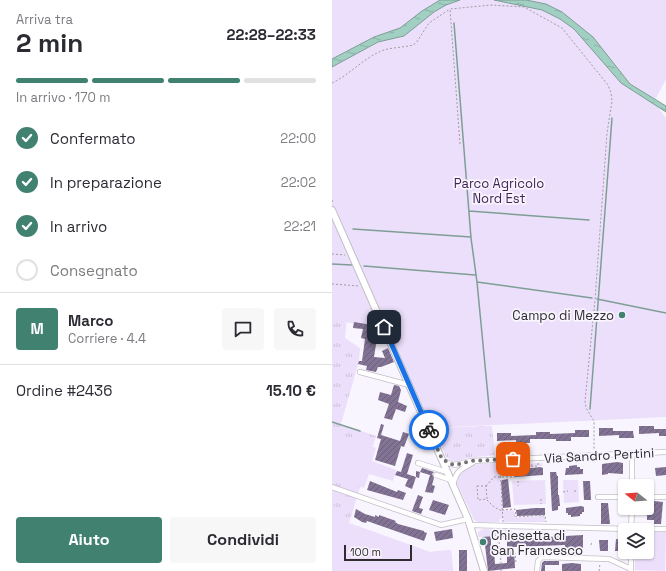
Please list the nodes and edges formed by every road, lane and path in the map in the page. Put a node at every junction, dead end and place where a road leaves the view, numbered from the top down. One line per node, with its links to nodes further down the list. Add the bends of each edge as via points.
1 (450, 9): 2 (path, via 429,23 413,45 378,52 349,71 342,79); 3 (path); 13 (path, via 491,5 524,7 562,28 608,85 611,93 585,401 594,421)
2 (332, 83)
3 (460, 144)
4 (332, 210): 6 (street)
5 (332, 254): 6 (path)
6 (352, 256): 8 (street)
7 (332, 284): 8 (path)
8 (366, 287): 10 (street)
9 (360, 372): 10 (street)
10 (409, 385): 15 (street)
11 (666, 452): 12 (street, Via Sandro Pertini)
12 (632, 453): 13 (street, Via Sandro Pertini); 24 (street)
13 (595, 454): 14 (street, Via Sandro Pertini)
14 (537, 458): 16 (street, Via Sandro Pertini); 20 (path, via 538,466)
15 (442, 459): 19 (street); 21 (street)
16 (513, 459): 17 (street, Via Sandro Pertini); 20 (path)
17 (495, 460): 19 (street, Via Sandro Pertini, via 470,461); 23 (path, via 495,463 500,463)
18 (418, 463): 21 (street)
19 (460, 467): 21 (street, via 452,468); 26 (street)
20 (514, 467): 23 (path, via 514,477)
21 (448, 472): 26 (street)
22 (436, 476): 26 (street)
23 (500, 477): 27 (path, via 494,477); 41 (path)
24 (632, 479)
25 (518, 481): 28 (path)
26 (452, 483): 42 (street)
27 (486, 486): 38 (path); 38 (path, via 477,486 477,493 478,500)
28 (518, 486)
29 (332, 487): 42 (street, via 441,525)
30 (568, 491): 33 (path)
31 (574, 491): 32 (path)
32 (578, 491)
33 (563, 492)
34 (598, 497): 35 (street)
35 (618, 497)
36 (654, 497): 37 (street)
37 (666, 497)
38 (487, 499): 41 (path, via 494,507)
39 (541, 499): 40 (path)
40 (541, 504)
41 (502, 510): 43 (path); 44 (path, via 515,509 516,517 545,515)
42 (469, 522): 43 (street); 59 (street)
43 (501, 526): 44 (street); 52 (path)
44 (546, 527): 45 (street)
45 (618, 529)
46 (654, 529): 47 (street)
47 (666, 529)
48 (592, 541): 49 (path)
49 (591, 545)
50 (514, 553): 57 (path)
51 (494, 554): 52 (path)
52 (500, 554): 53 (path); 56 (path)
53 (507, 554)
54 (600, 559): 58 (street, via 609,560); 60 (street, via 540,558); 61 (path)
55 (631, 559): 58 (street)
56 (501, 563)
57 (516, 563)
58 (631, 570)
59 (484, 571)
60 (537, 571)
61 (599, 571)

